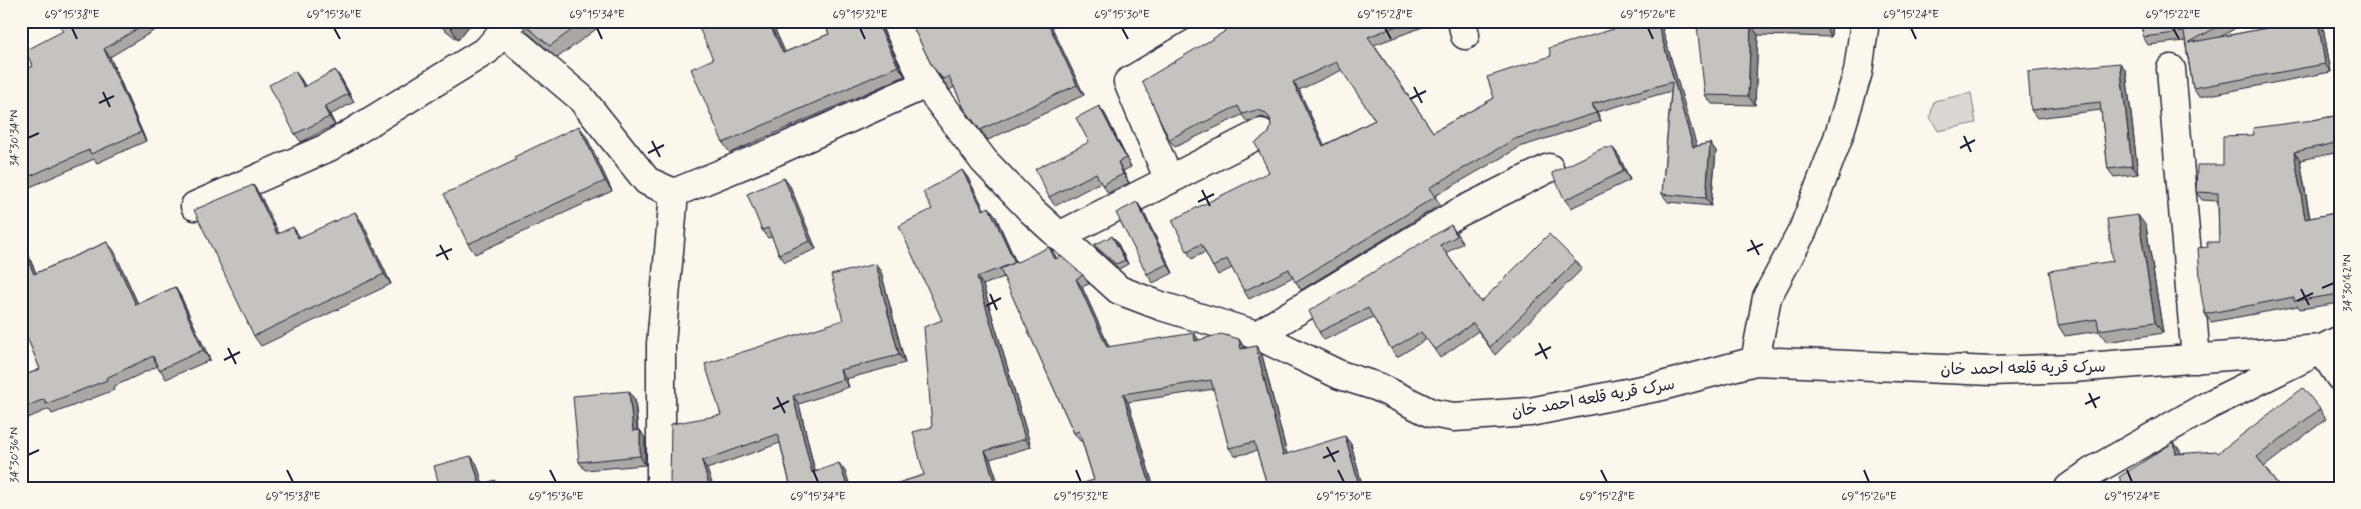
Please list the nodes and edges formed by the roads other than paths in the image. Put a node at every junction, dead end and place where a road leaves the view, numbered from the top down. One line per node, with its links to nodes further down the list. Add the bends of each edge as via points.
1 (895, 21): 6 (street, سرک قریه قلعه احمد خان)
2 (1225, 21): 9 (street, via 1221,27 1128,82)
3 (1865, 21): 16 (street, via 1858,72 1838,138 1803,230 1767,297)
4 (508, 26): 10 (street, via 581,98 647,181); 11 (street, via 487,50 329,147)
5 (2171, 69): 15 (street)
6 (926, 84): 10 (street); 12 (street, سرک قریه قلعه احمد خان, via 984,161)
7 (1261, 133): 9 (street)
8 (1549, 168): 13 (street, via 1458,213)
9 (1169, 180): 12 (street)
10 (674, 193): 18 (street, via 661,344)
11 (195, 206)
12 (1059, 236): 13 (street, سرک قریه قلعه احمد خان, via 1120,290 1161,306)
13 (1258, 335): 16 (street, سرک قریه قلعه احمد خان, via 1340,375 1378,386 1431,413 1454,417 1530,412 1662,386)
14 (2330, 345): 15 (street, سرک قریه قلعه احمد خان); 17 (street); 19 (street, via 2209,405)
15 (2196, 359): 16 (street, سرک قریه قلعه احمد خان, via 1992,371)
16 (1755, 361)
17 (2340, 377)
18 (661, 488)
19 (2069, 488)

